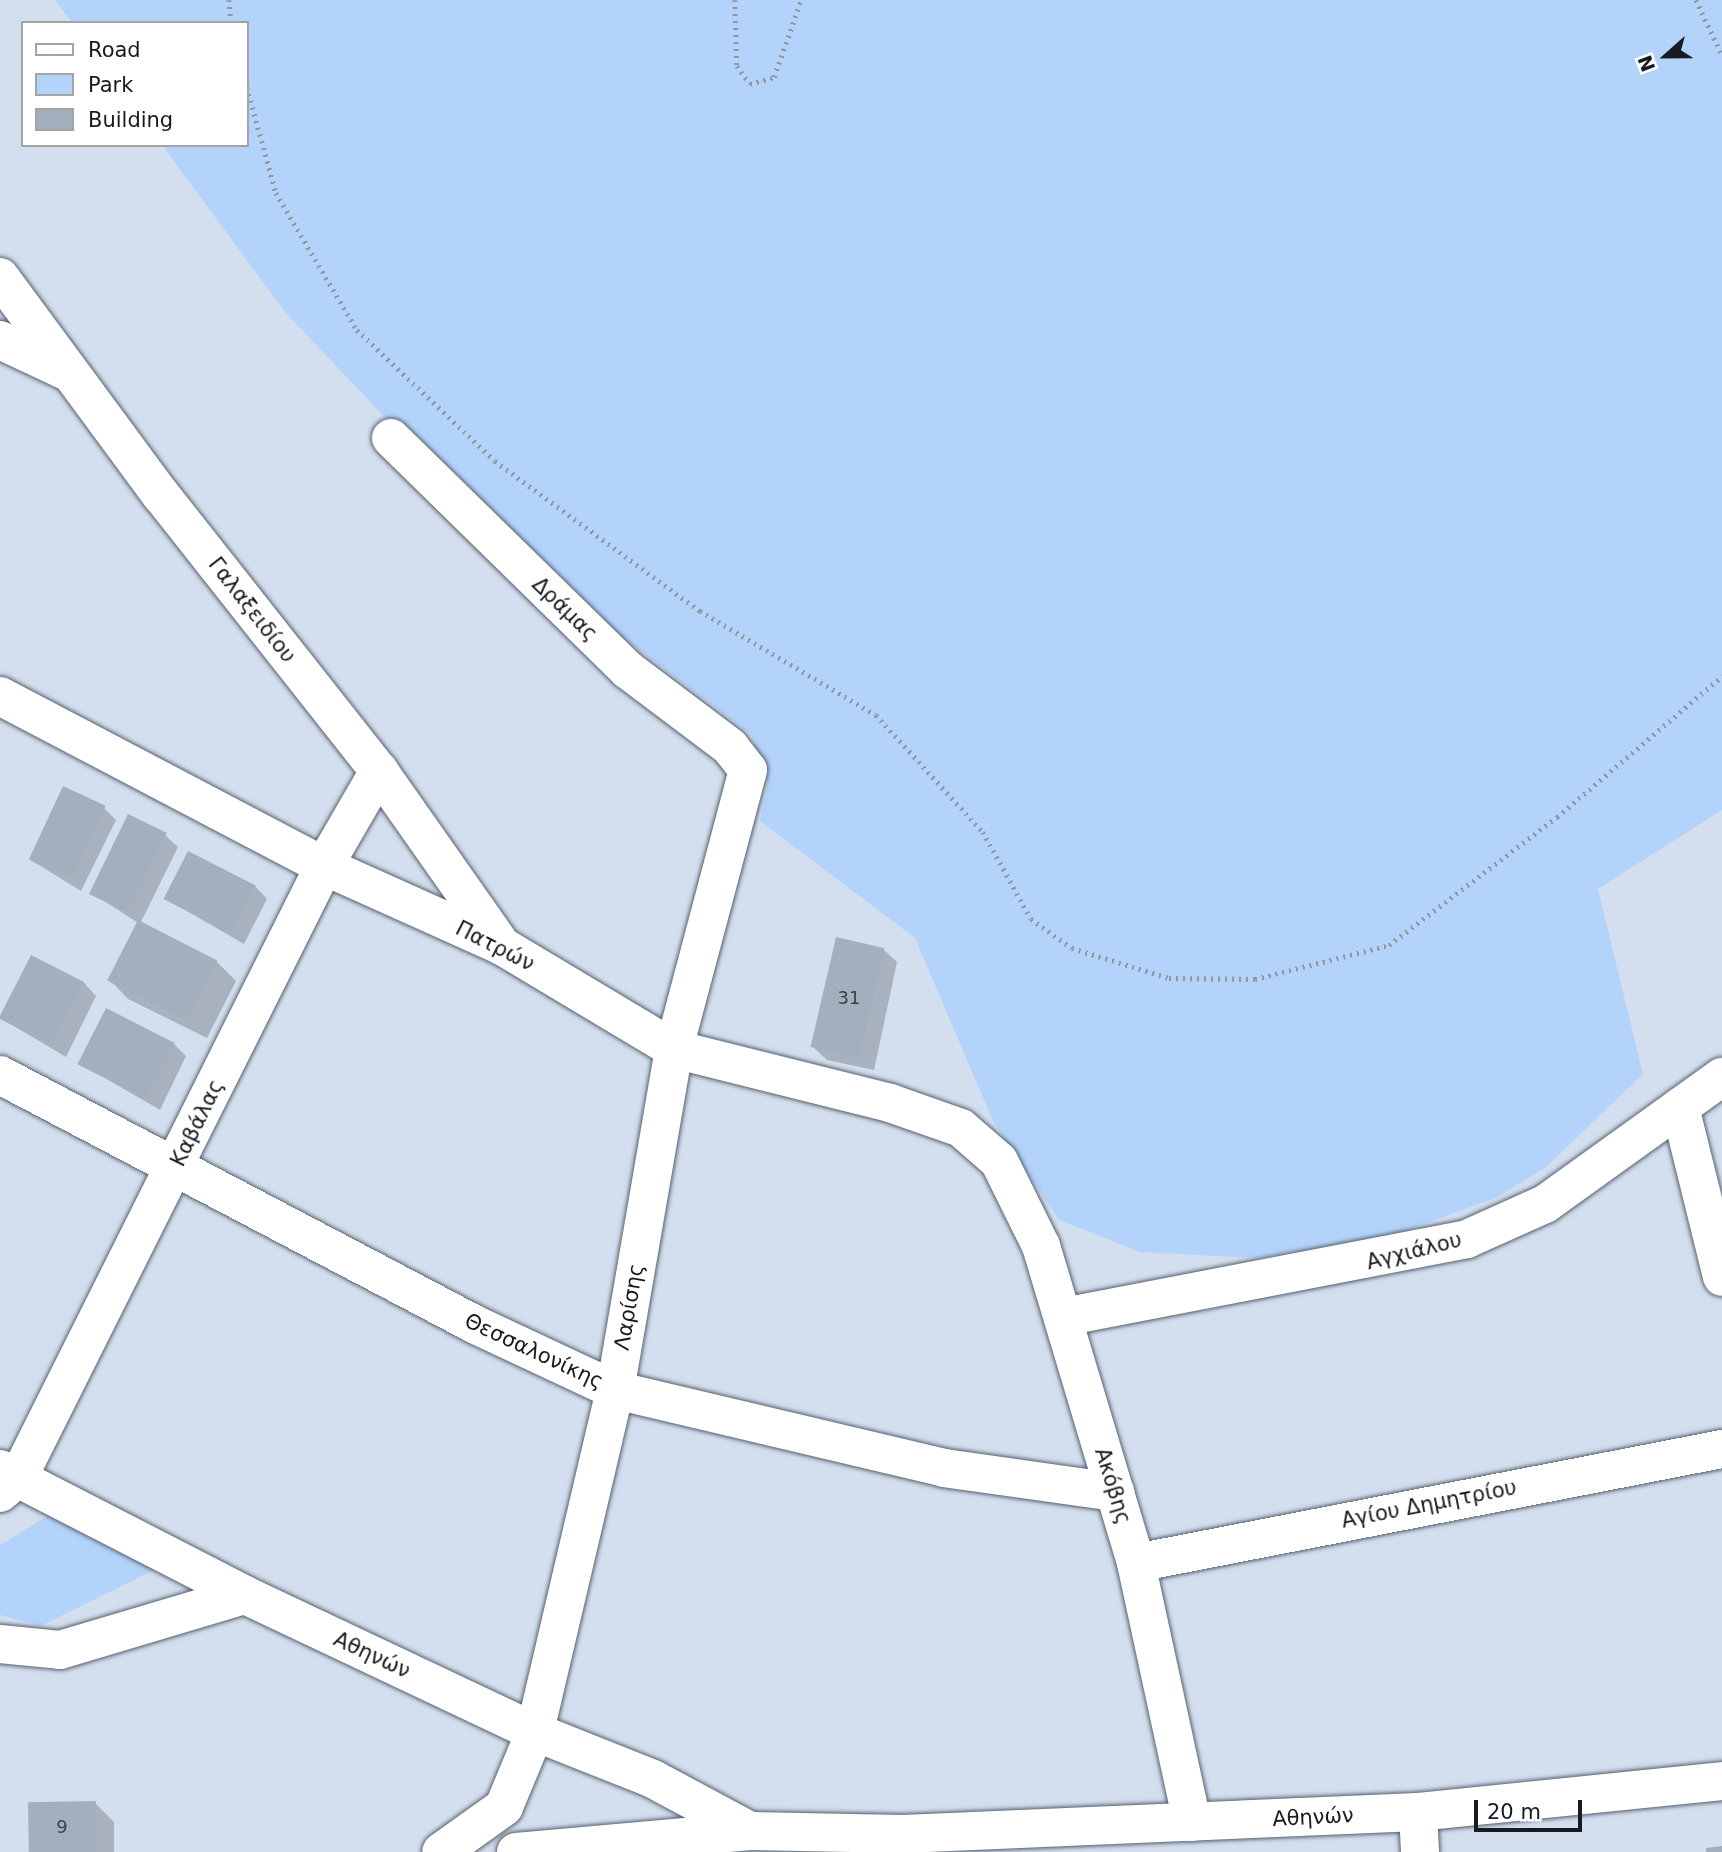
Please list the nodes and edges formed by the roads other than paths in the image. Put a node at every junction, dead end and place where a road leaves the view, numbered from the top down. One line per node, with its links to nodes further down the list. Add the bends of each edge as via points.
1 (0, 277): 3 (street, Γαλαξειδίου)
2 (0, 340): 3 (street)
3 (68, 372): 7 (street, Γαλαξειδίου)
4 (391, 438): 6 (street, Δράμας, via 628,670 730,747)
5 (0, 696): 8 (street, Πατρών)
6 (748, 770): 10 (street, Λαρίσης)
7 (379, 771): 8 (street, Καβάλας); 9 (street, Γαλαξειδίου)
8 (324, 866): 9 (street, Πατρών); 15 (street, Καβάλας)
9 (502, 946): 10 (street, Πατρών)
10 (674, 1049): 14 (street, Πατρών, via 890,1102 961,1128); 18 (street, Λαρίσης)
11 (0, 1075): 15 (street, Θεσσαλονίκης)
12 (1722, 1077): 13 (street, Αγχιάλου)
13 (1680, 1107): 16 (street); 17 (street, Αγχιάλου, via 1545,1204 1467,1240)
14 (999, 1161): 17 (street, Ακόβης, via 1041,1246)
15 (175, 1168): 18 (street, Θεσσαλονίκης); 20 (street, Καβάλας)
16 (1722, 1277)
17 (1063, 1317): 21 (street, Ακόβης)
18 (615, 1390): 21 (street, Θεσσαλονίκης, via 944,1468); 25 (street, Λαρίσης)
19 (1722, 1449): 22 (street, Αγίου Δημητρίου)
20 (6, 1480): 23 (street, Αθηνών)
21 (1115, 1492): 22 (street, Ακόβης)
22 (1136, 1563): 28 (street, Ακόβης)
23 (245, 1595): 24 (street, via 60,1650); 25 (street, Αθηνών)
24 (0, 1644)
25 (535, 1732): 29 (street, Αθηνών, via 653,1779); 32 (street, Λαρίσης, via 504,1807)
26 (1722, 1781): 27 (street, Αθηνών)
27 (1418, 1812): 28 (street, Αθηνών); 34 (street)
28 (1192, 1822): 30 (street, Αθηνών)
29 (750, 1830): 31 (street, Αθηνών); 33 (street)
30 (1040, 1840): 31 (street, Αθηνών, via 903,1834)
31 (816, 1844)
32 (441, 1852)
33 (516, 1852)
34 (1420, 1852)

